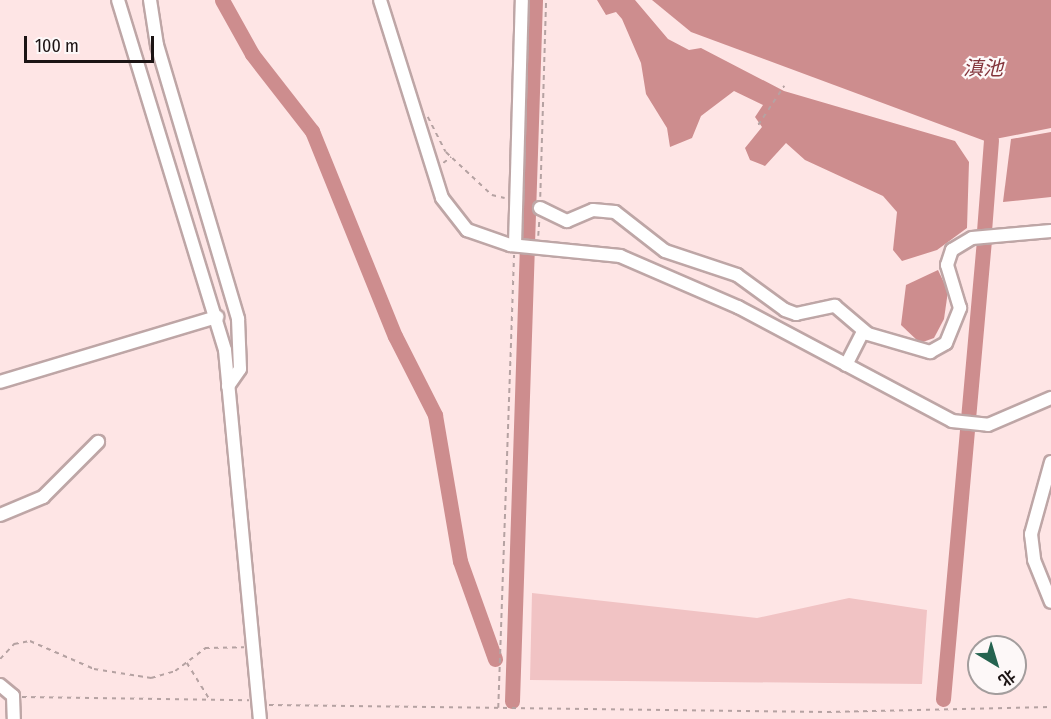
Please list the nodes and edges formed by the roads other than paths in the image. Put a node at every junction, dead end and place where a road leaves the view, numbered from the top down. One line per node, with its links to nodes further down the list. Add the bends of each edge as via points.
1 (118, 0): 8 (street)
2 (150, 0): 12 (street, via 160,56 238,319 240,369)
3 (380, 0): 7 (street, via 448,210 467,230)
4 (522, 0): 7 (street)
5 (540, 208): 9 (street, via 567,222 593,210 615,212 677,258 737,274 785,310 796,314 836,306)
6 (1051, 231): 9 (street, via 972,238 952,250 947,265 960,308 950,337 937,350 914,350)
7 (518, 245): 10 (street, via 621,256 738,307)
8 (217, 317): 11 (street); 12 (street)
9 (863, 331): 10 (street)
10 (846, 365): 13 (street, via 952,421 978,426)
11 (0, 382)
12 (228, 386): 20 (street)
13 (1051, 398)
14 (99, 442): 16 (street, via 43,497)
15 (1051, 462): 17 (street, via 1031,534 1034,560)
16 (0, 515)
17 (1051, 602)
18 (0, 685): 19 (street, via 13,697)
19 (14, 719)
20 (260, 719)

